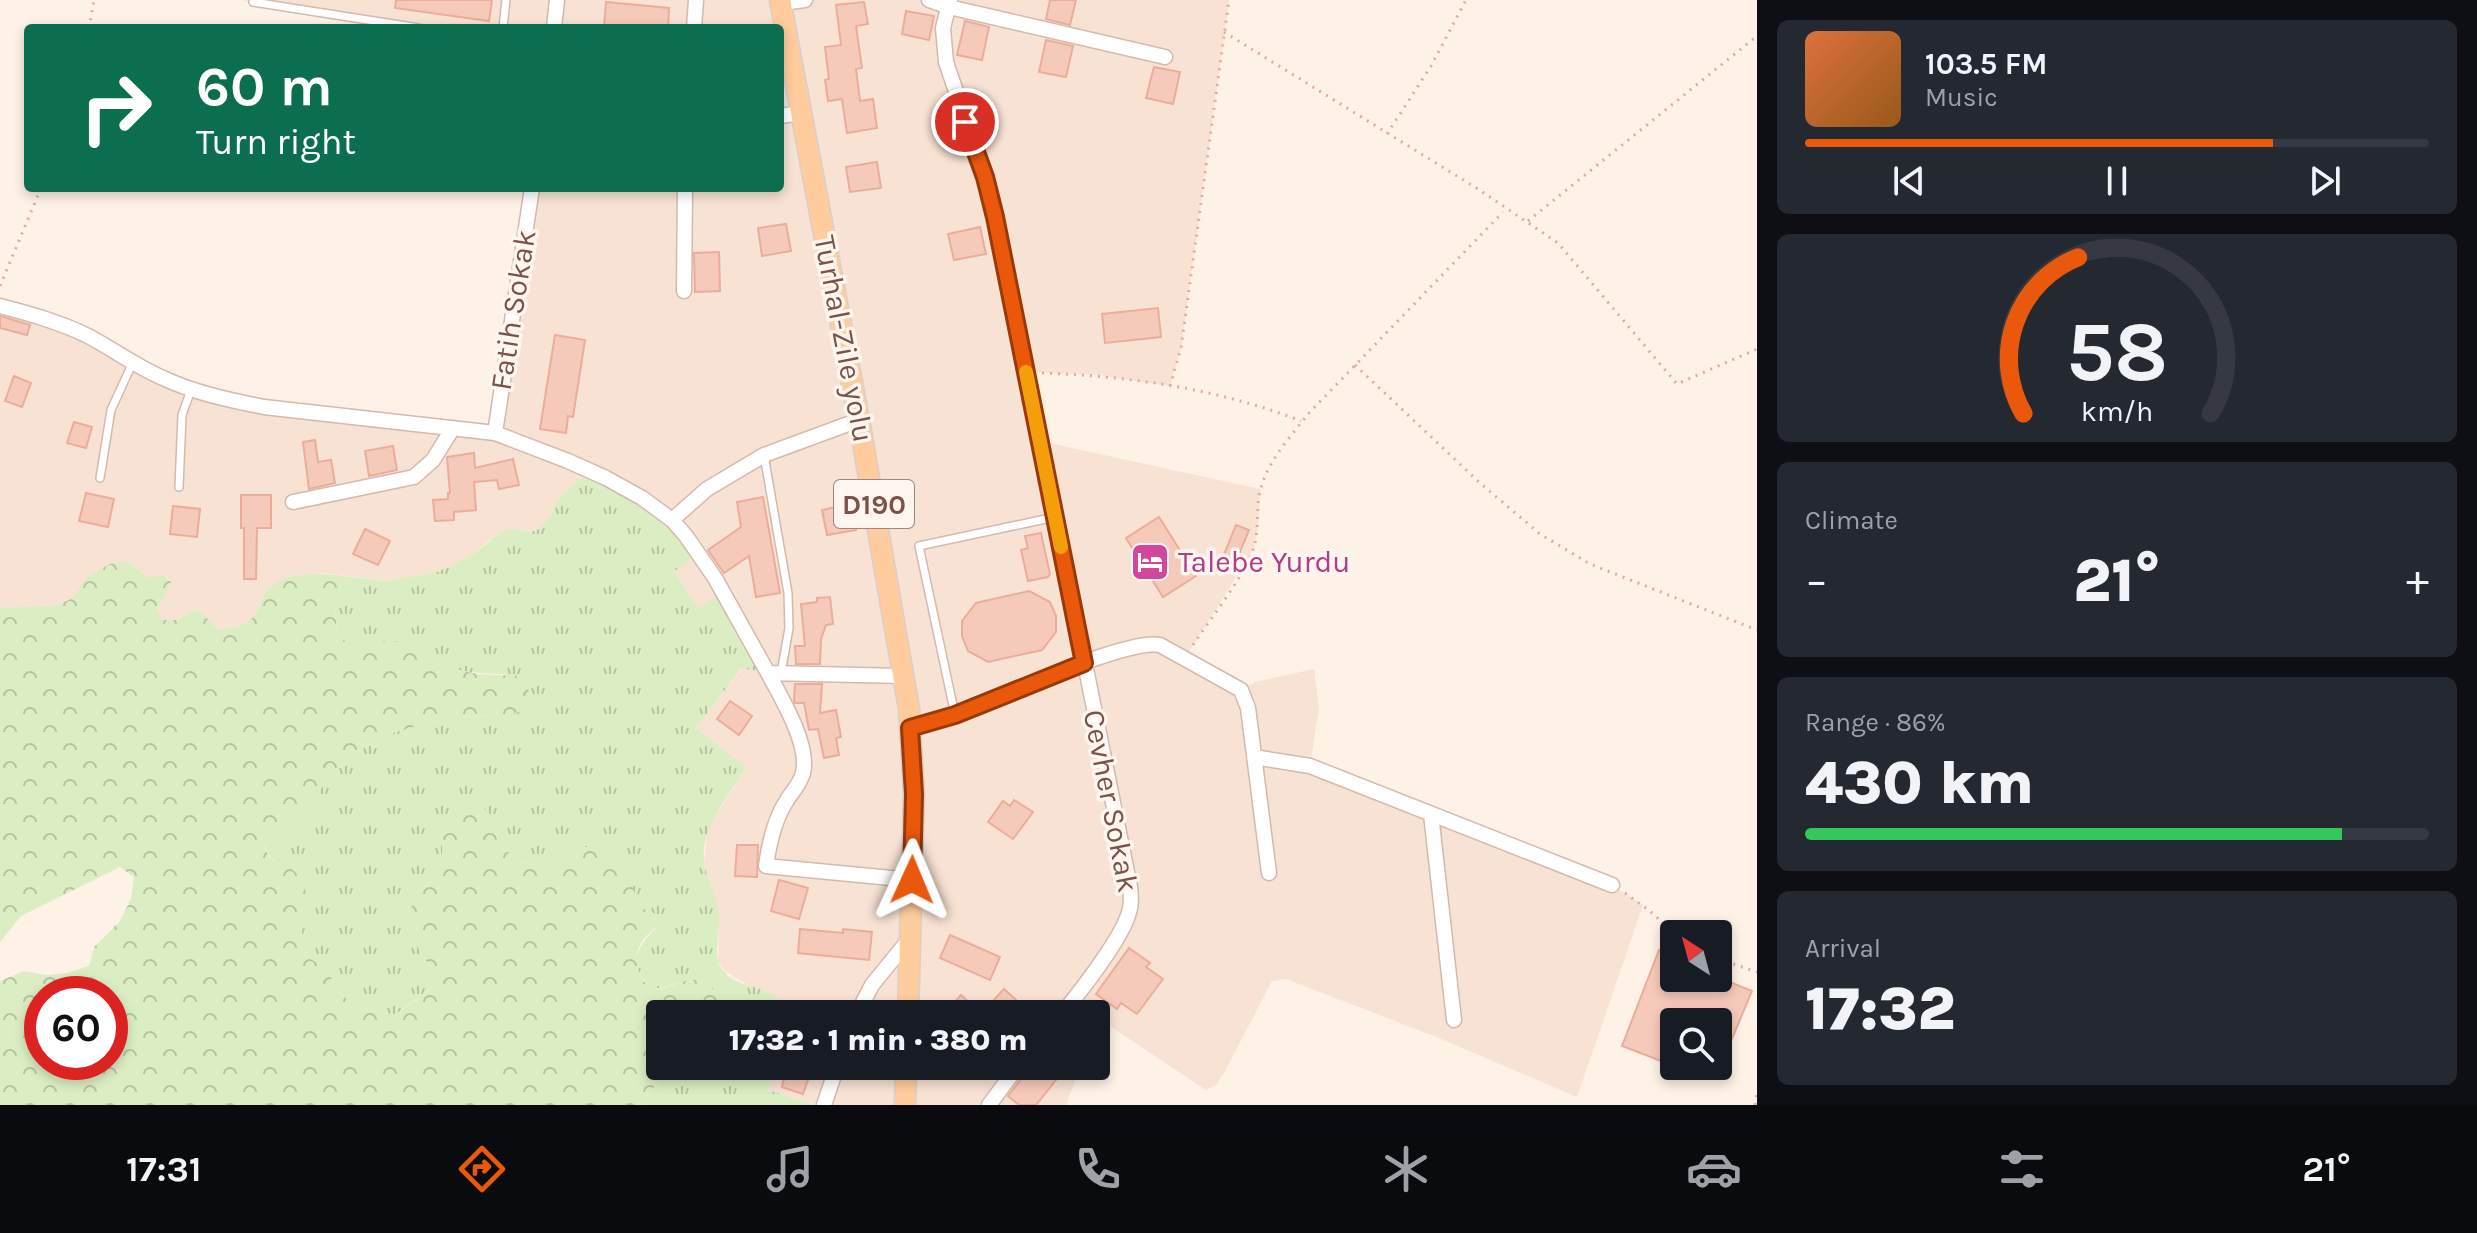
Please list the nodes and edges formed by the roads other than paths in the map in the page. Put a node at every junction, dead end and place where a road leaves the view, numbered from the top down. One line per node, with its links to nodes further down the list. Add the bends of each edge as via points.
1 (506, 0): 10 (lane)
2 (557, 0): 11 (street)
3 (696, 0): 12 (street)
4 (805, 0): 7 (street)
5 (929, 0): 8 (street)
6 (253, 2): 9 (lane)
7 (781, 2): 14 (main road, Turhal-Zile yolu / D190)
8 (949, 4): 13 (street); 29 (street, Cevher Sokak, via 943,28 946,62 992,204)
9 (393, 24)
10 (503, 24)
11 (554, 24)
12 (694, 24)
13 (1165, 57)
14 (801, 113): 15 (street); 22 (main road, Turhal-Zile yolu / D190)
15 (784, 115)
16 (531, 192): 24 (street, Fatih Sokak)
17 (685, 192): 18 (street)
18 (684, 291)
19 (0, 306): 20 (street, via 60,324)
20 (133, 362): 21 (street); 26 (lane, via 111,410)
21 (191, 390): 23 (street, via 264,407); 27 (lane, via 182,415)
22 (859, 420): 25 (street); 33 (main road, Turhal-Zile yolu / D190)
23 (453, 428): 24 (street); 28 (street, via 433,460 414,477)
24 (495, 433): 30 (street, via 606,478)
25 (764, 455): 30 (street, via 707,489); 32 (lane, via 788,593 789,628)
26 (100, 478)
27 (179, 487)
28 (293, 502)
29 (1055, 517): 31 (street, Cevher Sokak); 34 (lane, via 919,546)
30 (672, 520): 32 (street, via 699,552)
31 (1084, 663): 34 (street); 36 (street, via 1146,644 1160,645 1241,690); 44 (street, Cevher Sokak, via 1131,902 1126,923)
32 (775, 673): 33 (street); 39 (street, via 804,764 777,821 766,866)
33 (904, 676): 35 (main road, Turhal-Zile yolu / D190)
34 (955, 715): 35 (street)
35 (910, 728): 39 (main road, Turhal-Zile yolu / D190)
36 (1254, 757): 37 (street, via 1310,766); 38 (street)
37 (1431, 814): 40 (street); 45 (street)
38 (1269, 873)
39 (912, 880): 41 (main road, Turhal-Zile yolu / D190)
40 (1612, 885)
41 (911, 936): 42 (street); 43 (main road, Turhal-Zile yolu / D190)
42 (864, 1000)
43 (909, 1000)
44 (1073, 1000)
45 (1454, 1020)
46 (832, 1080): 49 (street)
47 (906, 1080): 50 (main road)
48 (1008, 1080): 51 (street)
49 (824, 1105)
50 (905, 1105)
51 (989, 1105)

